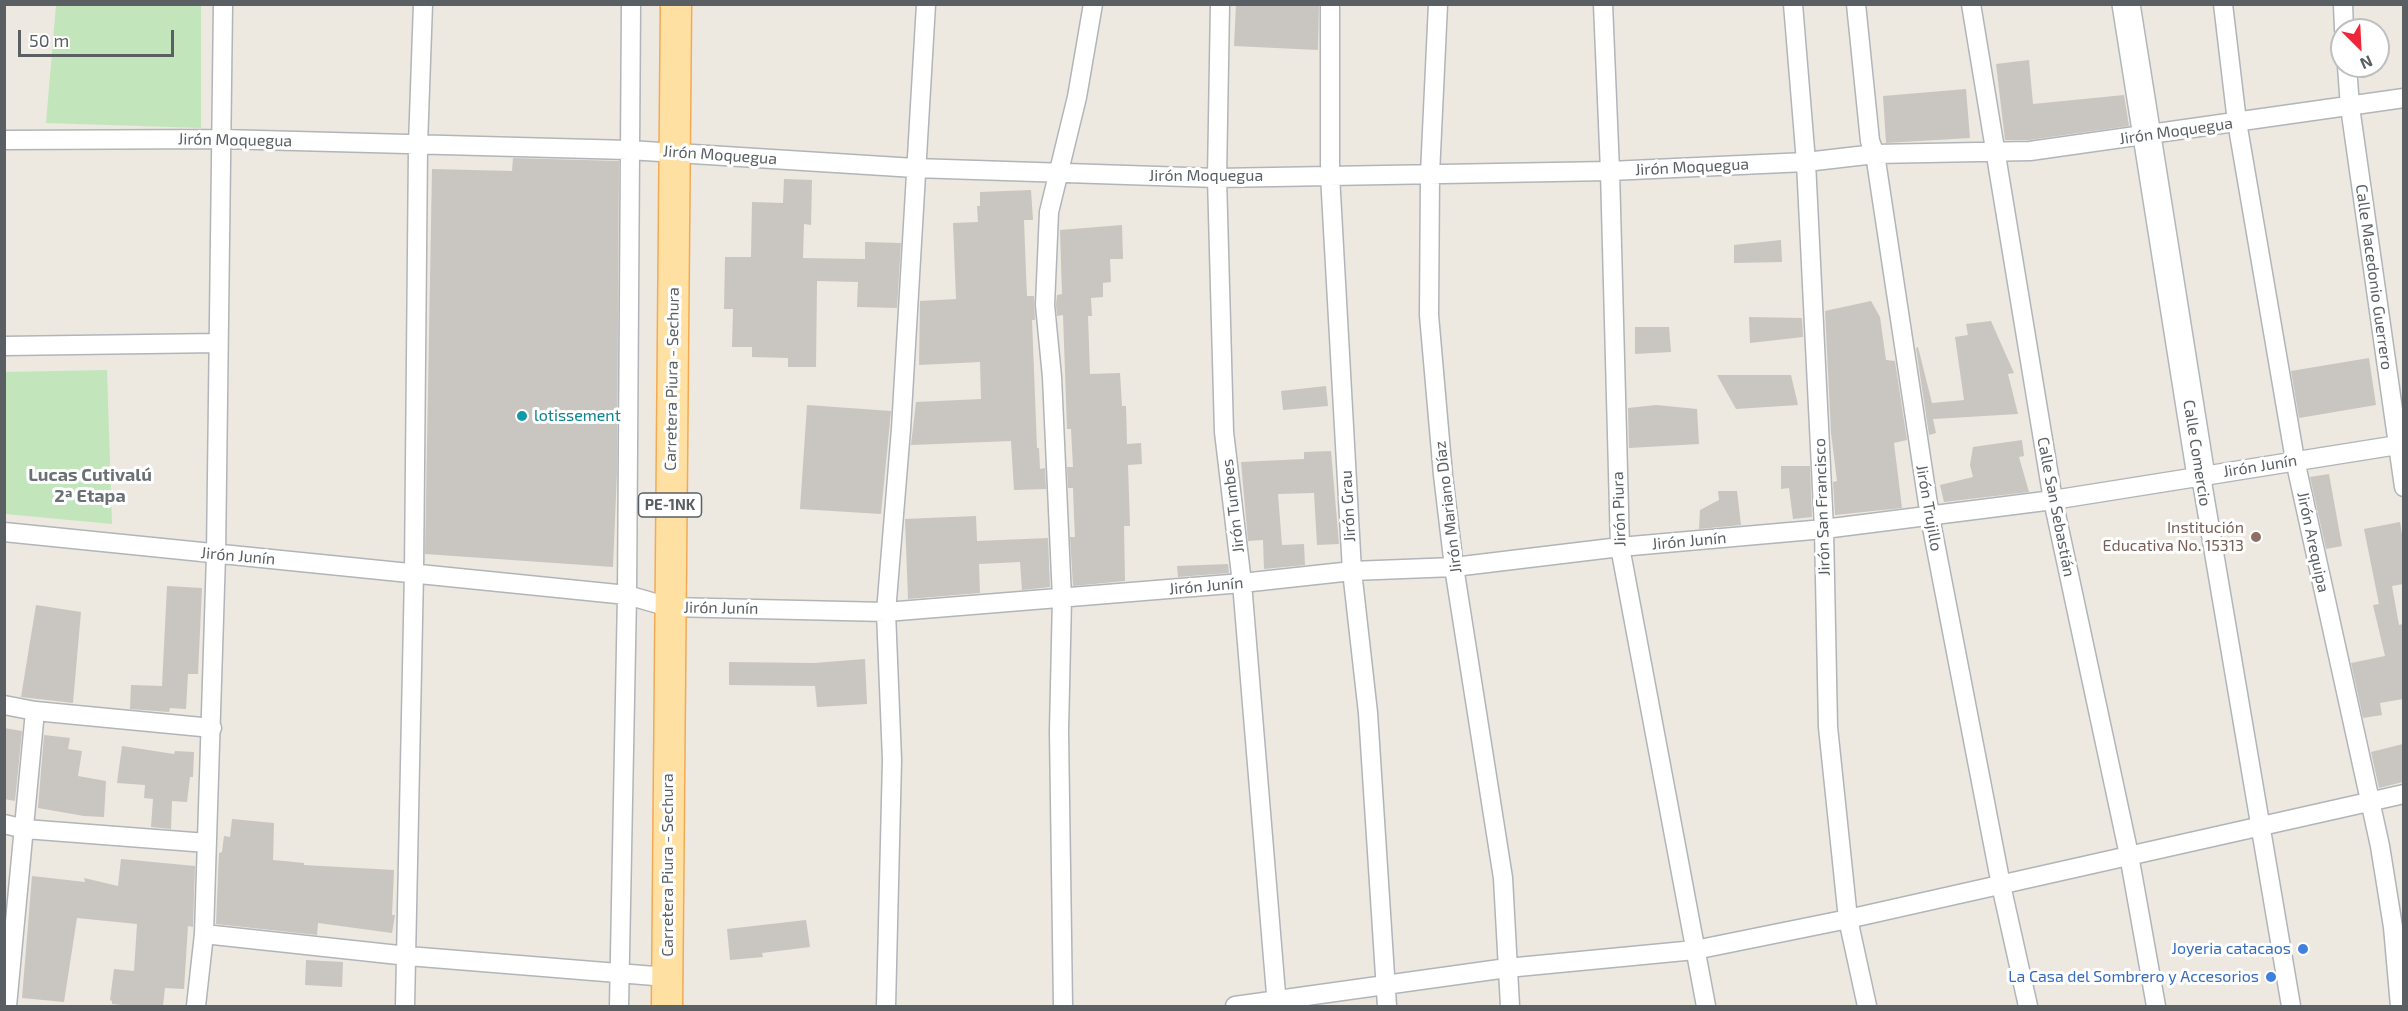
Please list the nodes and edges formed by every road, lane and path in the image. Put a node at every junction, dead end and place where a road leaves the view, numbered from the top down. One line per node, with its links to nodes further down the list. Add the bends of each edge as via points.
1 (223, 4): 21 (street)
2 (423, 4): 23 (street)
3 (631, 4): 24 (street)
4 (676, 4): 26 (main road, Carretera Piura - Sechura / PE-1NK)
5 (926, 4): 29 (street)
6 (1093, 4): 31 (street, via 1077,97)
7 (1220, 4): 34 (street, Jirón Tumbes)
8 (1330, 4): 33 (street, Jirón Grau)
9 (1438, 4): 32 (street, Jirón Mariano Díaz)
10 (1603, 4): 30 (street, Jirón Piura)
11 (1793, 4): 28 (street, Jirón San Francisco)
12 (1856, 4): 27 (street, Jirón Trujillo, via 1870,141)
13 (1971, 4): 25 (street, Calle San Sebastián)
14 (2126, 4): 20 (street, Calle Comercio)
15 (2223, 4): 19 (street, Jirón Arequipa)
16 (2348, 78): 18 (street, Calle Macedonio Guerrero)
17 (2403, 98): 18 (street, Jirón Moquegua)
18 (2350, 107): 19 (street, Jirón Moquegua); 37 (street, Calle Macedonio Guerrero)
19 (2237, 122): 20 (street, Jirón Moquegua); 38 (street, Jirón Arequipa)
20 (2148, 136): 25 (street, Jirón Moquegua, via 2030,151); 39 (street, Calle Comercio)
21 (222, 139): 22 (street, Jirón Moquegua); 23 (street, Jirón Moquegua); 35 (street)
22 (4, 140)
23 (418, 145): 24 (street, Jirón Moquegua); 49 (street)
24 (629, 150): 26 (street, Jirón Moquegua); 51 (street)
25 (1995, 151): 27 (street, Jirón Moquegua); 41 (street, Calle San Sebastián)
26 (674, 152): 29 (street, Jirón Moquegua); 53 (main road, Carretera Piura - Sechura / PE-1NK)
27 (1875, 154): 28 (street, Jirón Moquegua); 42 (street, Jirón Trujillo)
28 (1806, 162): 30 (street, Jirón Moquegua); 43 (street, Jirón San Francisco)
29 (915, 168): 31 (street, Jirón Moquegua); 54 (street, via 901,429)
30 (1610, 171): 32 (street, Jirón Moquegua); 45 (street, Jirón Piura)
31 (1058, 174): 34 (street, Jirón Moquegua); 52 (street, via 1049,212 1045,305)
32 (1430, 174): 33 (street, Jirón Moquegua); 47 (street, Jirón Mariano Díaz, via 1429,315)
33 (1330, 175): 34 (street, Jirón Moquegua); 48 (street, Jirón Grau)
34 (1217, 178): 50 (street, Jirón Tumbes, via 1224,432)
35 (218, 343): 36 (street); 46 (street)
36 (4, 345)
37 (2400, 444): 38 (street, Jirón Junín); 40 (street, Calle Macedonio Guerrero)
38 (2295, 460): 39 (street, Jirón Junín); 59 (street, Jirón Arequipa)
39 (2201, 476): 41 (street, Jirón Junín); 61 (street, Calle Comercio)
40 (2403, 487)
41 (2053, 500): 42 (street, Jirón Junín); 64 (street, Calle San Sebastián)
42 (1930, 517): 43 (street, Jirón Junín); 65 (street, Jirón Trujillo)
43 (1824, 529): 45 (street, Jirón Junín); 66 (street, Jirón San Francisco, via 1828,727)
44 (4, 532): 46 (street, Jirón Junín)
45 (1620, 547): 47 (street, Jirón Junín); 68 (street, Jirón Piura)
46 (216, 555): 49 (street, Jirón Junín); 57 (street)
47 (1454, 567): 48 (street, Jirón Junín); 70 (street, Jirón Mariano Díaz, via 1503,878)
48 (1352, 570): 50 (street, Jirón Junín); 73 (street, Jirón Grau, via 1369,735)
49 (414, 572): 51 (street, Jirón Junín); 69 (street)
50 (1242, 583): 52 (street, Jirón Junín); 74 (street, Jirón Tumbes)
51 (627, 595): 53 (street, Jirón Junín); 71 (street)
52 (1062, 598): 54 (street, Jirón Junín); 81 (street, via 1059,731)
53 (669, 607): 54 (street, Jirón Junín); 72 (main road, Carretera Piura - Sechura / PE-1NK)
54 (886, 612): 80 (street, via 892,760)
55 (4, 705): 56 (street)
56 (35, 711): 57 (street); 62 (street)
57 (212, 729): 63 (street)
58 (2403, 794): 59 (street)
59 (2369, 801): 61 (street); 90 (street, Jirón Arequipa, via 2380,846)
60 (4, 824): 62 (street)
61 (2259, 826): 64 (street); 89 (street, Calle Comercio)
62 (25, 829): 63 (street); 75 (street)
63 (207, 843): 67 (street)
64 (2129, 855): 65 (street); 88 (street, Calle San Sebastián)
65 (2001, 885): 66 (street); 87 (street, Jirón Trujillo)
66 (1848, 919): 68 (street); 86 (street, Jirón San Francisco)
67 (204, 934): 69 (street); 76 (street)
68 (1695, 950): 70 (street); 85 (street, Jirón Piura)
69 (408, 956): 71 (street); 77 (street)
70 (1507, 968): 73 (street); 84 (street, Jirón Mariano Díaz)
71 (620, 973): 72 (street); 78 (street)
72 (667, 977): 79 (main road, Carretera Piura - Sechura / PE-1NK)
73 (1385, 984): 74 (street); 83 (street, Jirón Grau)
74 (1277, 1004): 82 (street)
75 (7, 1006)
76 (196, 1006)
77 (405, 1006)
78 (620, 1006)
79 (667, 1006)
80 (886, 1006)
81 (1063, 1006)
82 (1235, 1006)
83 (1386, 1006)
84 (1510, 1006)
85 (1706, 1006)
86 (1868, 1006)
87 (2028, 1006)
88 (2156, 1006)
89 (2291, 1006)
90 (2400, 1006)

